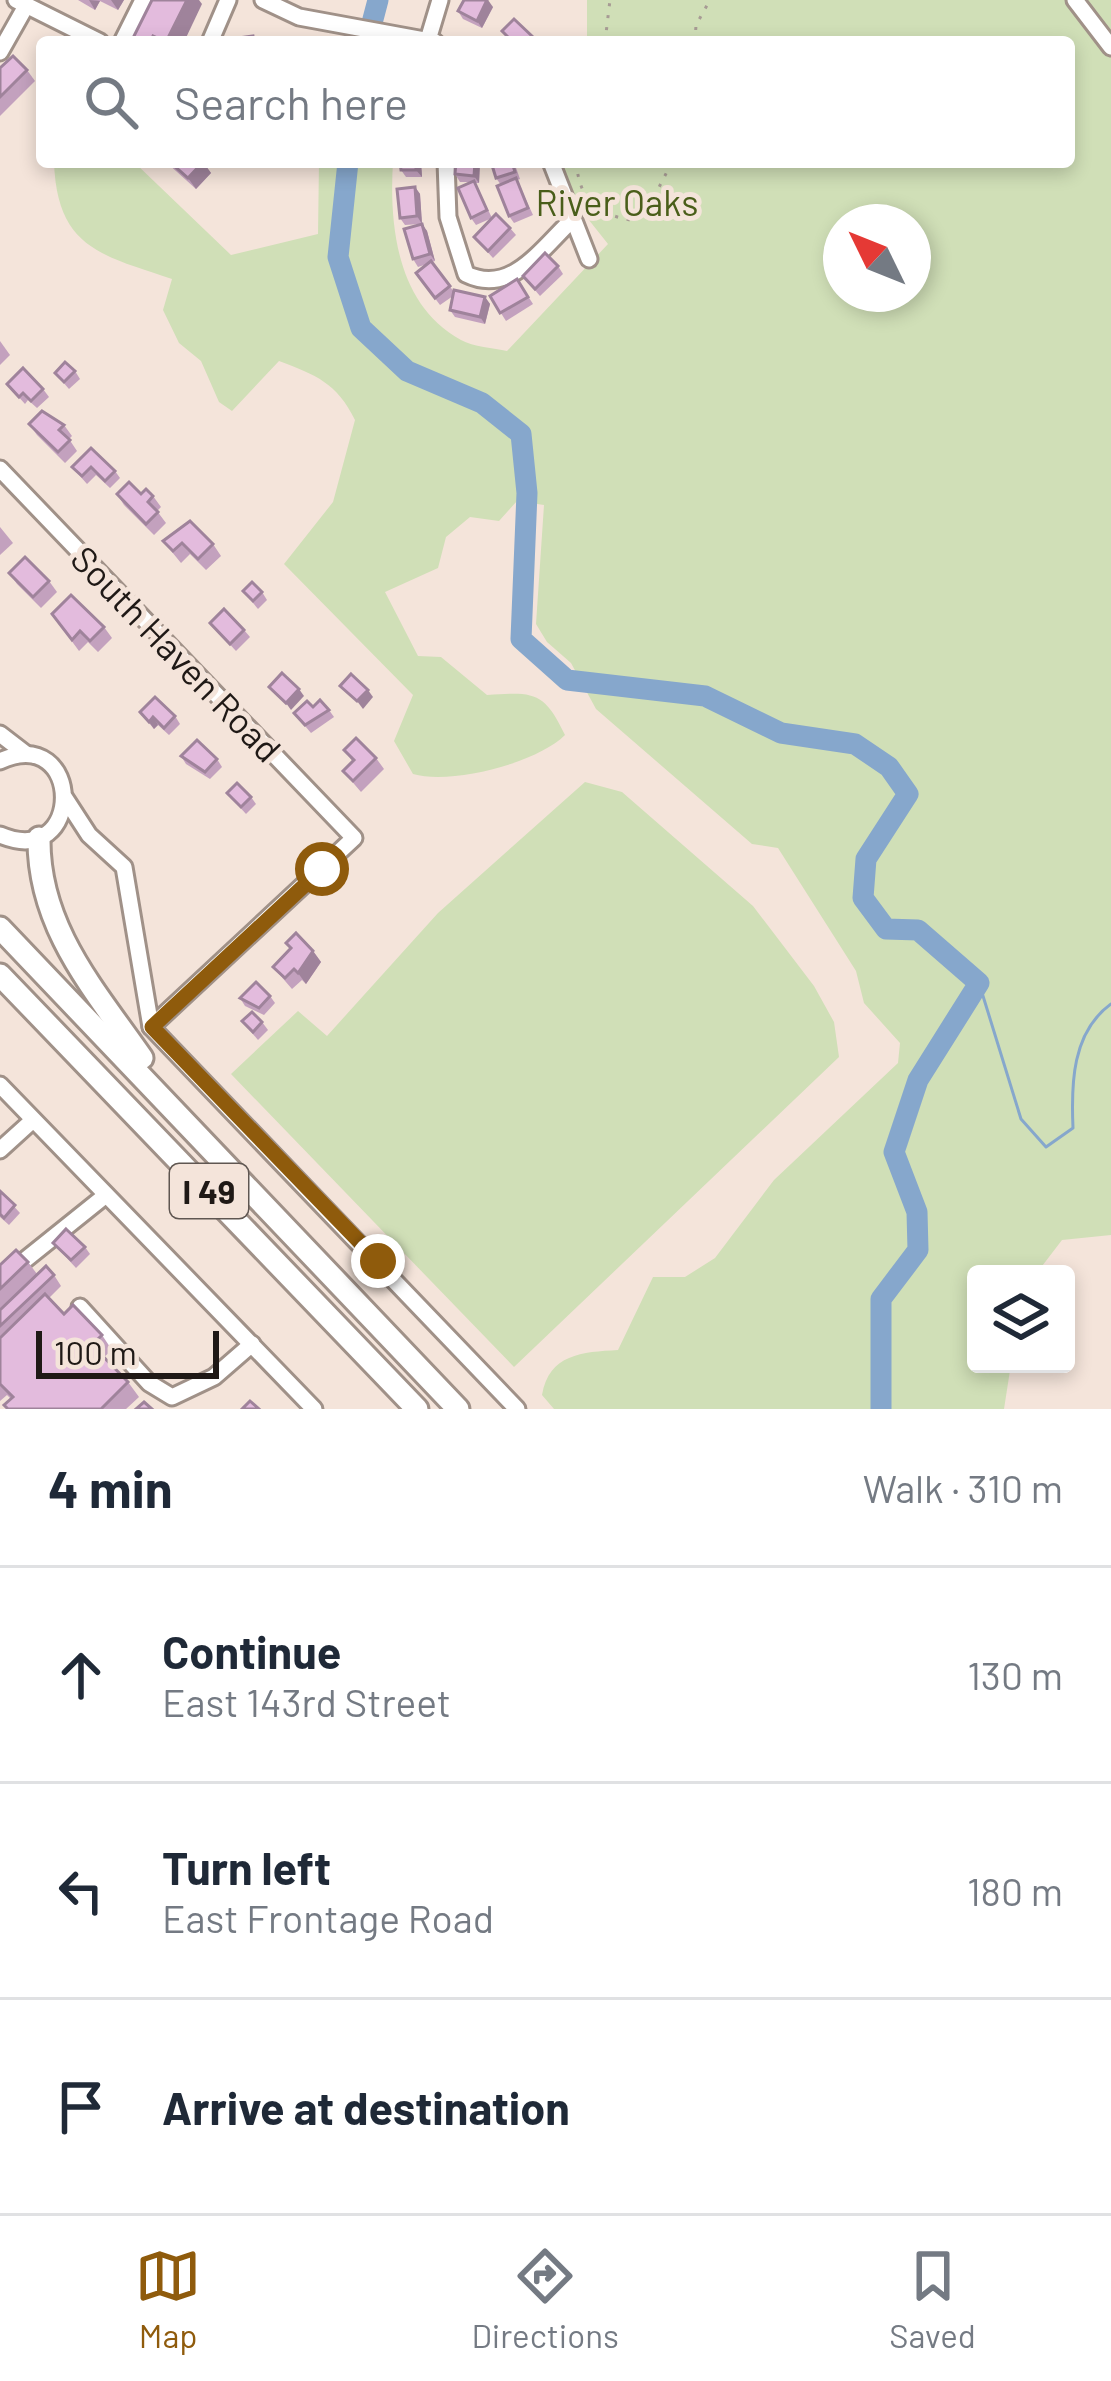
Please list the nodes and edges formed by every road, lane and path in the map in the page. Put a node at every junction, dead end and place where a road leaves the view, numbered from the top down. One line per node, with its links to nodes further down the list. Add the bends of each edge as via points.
1 (142, 0): 10 (street)
2 (228, 0): 11 (street)
3 (262, 0): 12 (street, via 299,17)
4 (440, 0): 13 (street)
5 (610, 0): 14 (path)
6 (710, 0): 15 (path)
7 (1076, 0): 16 (street)
8 (21, 3): 9 (street); 17 (street)
9 (88, 36)
10 (125, 36)
11 (213, 36)
12 (413, 36)
13 (432, 36)
14 (605, 36)
15 (695, 36)
16 (1111, 47)
17 (0, 52)
18 (447, 168): 22 (street, via 454,245 466,274 484,283 509,278)
19 (553, 168): 22 (street)
20 (577, 168): 21 (path, via 579,188 599,214 630,220)
21 (669, 168)
22 (573, 219): 23 (street)
23 (589, 259)
24 (0, 469): 34 (street, South Haven Road, via 353,838)
25 (0, 734): 26 (street)
26 (26, 754): 27 (street); 28 (street, via 52,766)
27 (0, 761)
28 (65, 798): 29 (street); 31 (street)
29 (45, 834): 30 (street, via 26,841); 31 (street); 36 (highway, via 50,911 81,979)
30 (0, 835)
31 (89, 836): 34 (street, via 124,867)
32 (0, 928): 36 (highway, I 49)
33 (0, 975): 44 (highway, I 49)
34 (152, 1027): 46 (street)
35 (0, 1085): 37 (street)
36 (179, 1113): 45 (highway, I 49)
37 (33, 1120): 38 (street); 39 (street)
38 (0, 1150)
39 (106, 1195): 40 (street); 42 (street)
40 (0, 1280)
41 (80, 1307): 42 (street, via 149,1384 172,1397 214,1377)
42 (252, 1344): 43 (street)
43 (314, 1409)
44 (416, 1409)
45 (458, 1409)
46 (517, 1409)

